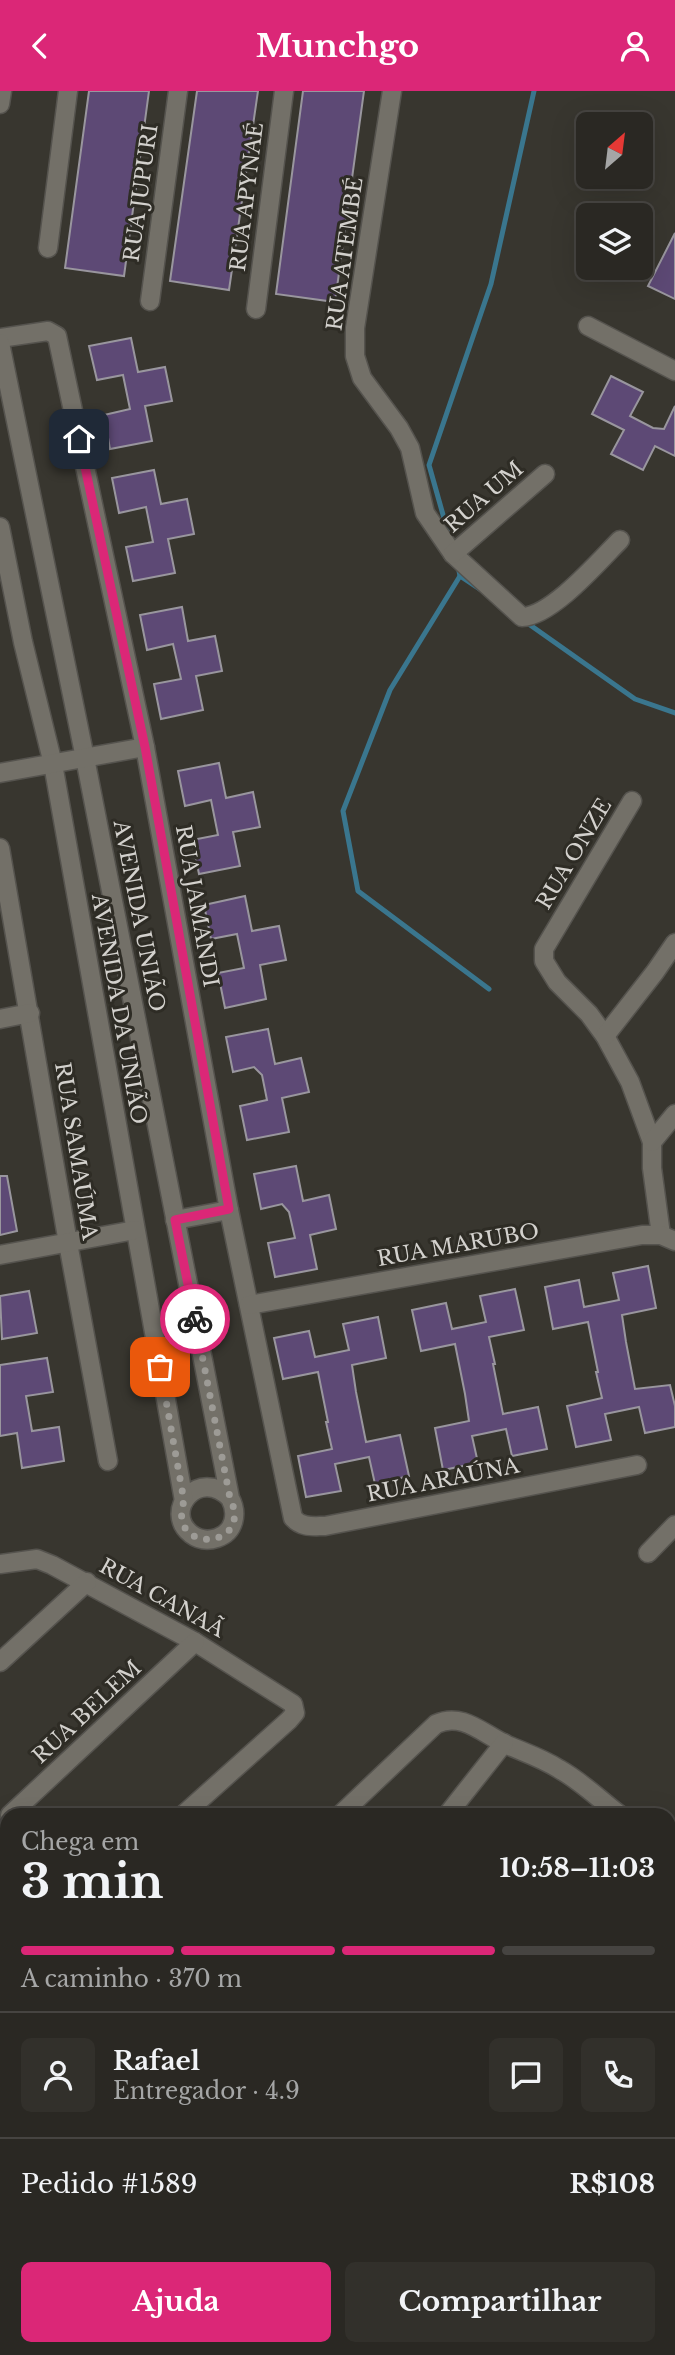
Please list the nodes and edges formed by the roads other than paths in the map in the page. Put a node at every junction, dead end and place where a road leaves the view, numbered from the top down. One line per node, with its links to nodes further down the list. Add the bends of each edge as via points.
1 (2, 91): 6 (street)
2 (68, 91): 7 (street)
3 (178, 91): 8 (street, RUA JUPURI)
4 (284, 91): 9 (street, RUA APYNAÉ)
5 (392, 91): 16 (street, RUA ATEMBÉ, via 355,328 355,356 362,378 410,448 425,513)
6 (0, 104)
7 (48, 249)
8 (150, 301)
9 (256, 309)
10 (588, 326): 12 (street)
11 (0, 341): 17 (street, RUA JAMANDI, via 48,331 57,336); 18 (street, AVENIDA UNIÃO)
12 (675, 371)
13 (545, 474): 16 (street, RUA UM)
14 (0, 527): 19 (street, AVENIDA DA UNIÃO)
15 (620, 540): 16 (street, RUA ATEMBÉ, via 558,601 526,618)
16 (453, 554)
17 (145, 747): 18 (street); 29 (street, RUA JAMANDI)
18 (85, 758): 19 (street); 30 (street, AVENIDA UNIÃO)
19 (53, 764): 20 (street); 31 (street, AVENIDA DA UNIÃO)
20 (0, 773)
21 (632, 801): 26 (street, RUA ONZE, via 544,949 544,961 557,982)
22 (0, 848): 24 (street, RUA SAMAÚMA)
23 (675, 943): 26 (street)
24 (30, 1013): 25 (street); 33 (street, RUA SAMAÚMA)
25 (0, 1019)
26 (605, 1037): 28 (street, via 630,1082)
27 (675, 1114): 28 (street)
28 (652, 1142): 32 (street, via 652,1168)
29 (229, 1209): 30 (street); 35 (street, RUA JAMANDI)
30 (175, 1220): 39 (street, AVENIDA UNIÃO)
31 (135, 1230): 33 (street); 40 (street, AVENIDA DA UNIÃO)
32 (668, 1238): 35 (street, RUA MARUBO, via 642,1234)
33 (68, 1243): 34 (street); 36 (street, RUA SAMAÚMA)
34 (0, 1255)
35 (249, 1305): 38 (street, RUA JAMANDI)
36 (108, 1461)
37 (637, 1465): 38 (street, RUA ARAÚNA, via 325,1526 295,1521)
38 (287, 1485)
39 (230, 1498): 40 (street, via 206,1486 189,1493); 40 (street, AVENIDA DA UNIÃO, via 233,1525 213,1540 196,1538 184,1526)
40 (184, 1501)
41 (675, 1525): 42 (street)
42 (648, 1553)
43 (0, 1564): 44 (street, RUA CANAÃ, via 37,1559)
44 (88, 1582): 45 (street, RUA CANAÃ); 46 (street)
45 (195, 1642): 48 (street, RUA BELEM); 49 (street, RUA CANAÃ, via 293,1704 295,1713)
46 (0, 1662)
47 (504, 1744): 50 (street, via 461,1720 445,1720); 51 (street); 52 (street, via 562,1770)
48 (18, 1808)
49 (191, 1808)
50 (347, 1808)
51 (453, 1808)
52 (611, 1808)

